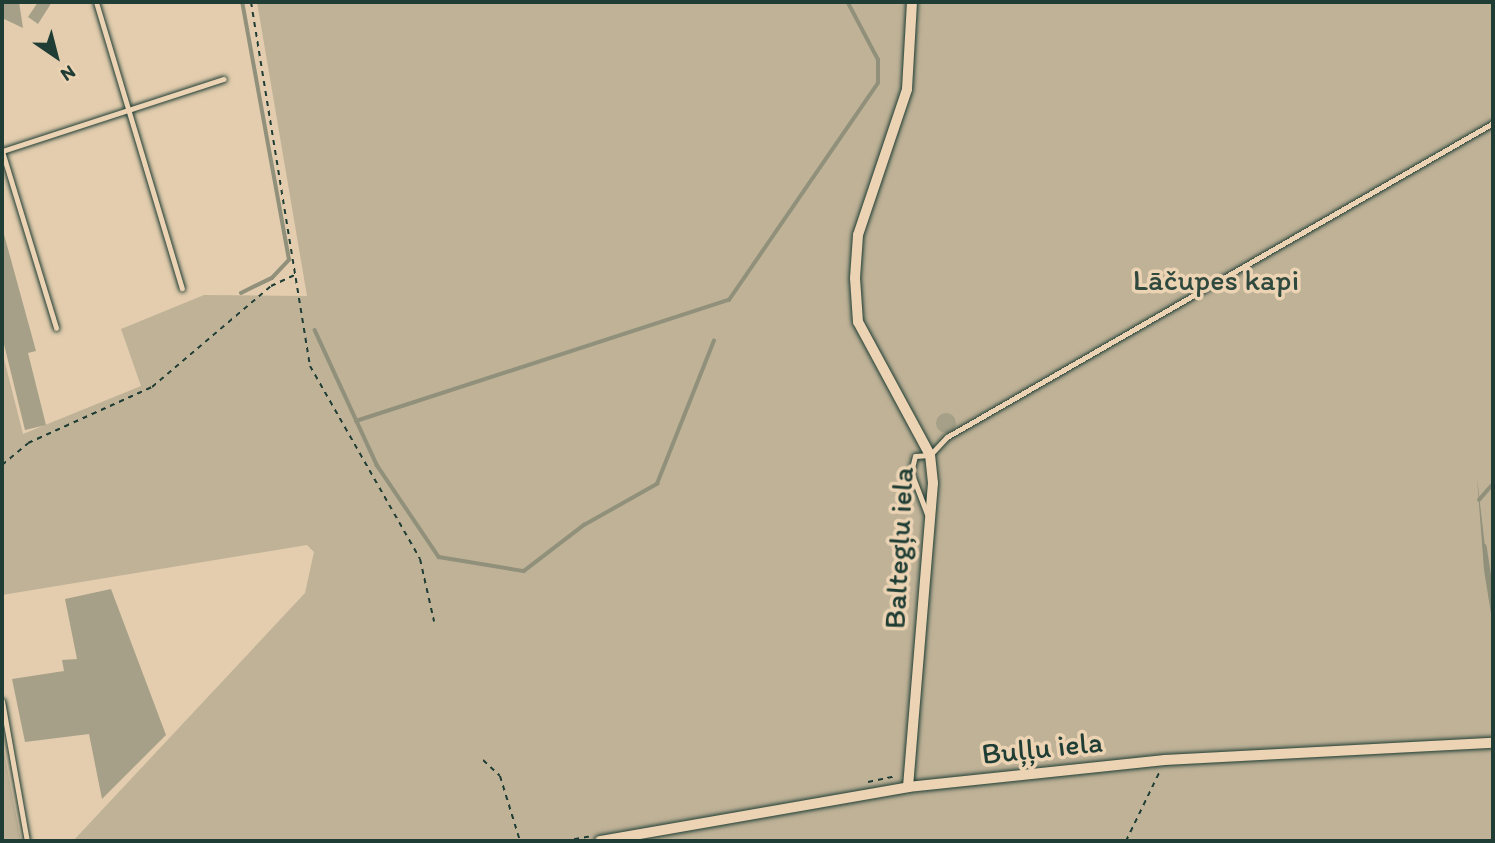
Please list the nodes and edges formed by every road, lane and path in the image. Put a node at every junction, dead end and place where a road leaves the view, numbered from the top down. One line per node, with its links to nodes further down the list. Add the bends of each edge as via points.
1 (96, 2): 5 (lane)
2 (250, 2): 8 (path)
3 (912, 2): 11 (street, Baltegļu iela, via 907,89 858,235 855,278 858,322 869,348)
4 (224, 79): 5 (lane)
5 (128, 113): 7 (lane); 9 (lane)
6 (1493, 123): 11 (lane, via 947,437)
7 (2, 151): 10 (lane)
8 (298, 273): 12 (path, via 271,286 152,387 28,443); 14 (path, via 310,366 420,559)
9 (182, 288)
10 (56, 328)
11 (930, 455): 13 (street, Baltegļu iela); 13 (lane, via 915,456 911,472)
12 (2, 465)
13 (928, 517): 19 (street, Baltegļu iela)
14 (435, 621)
15 (2, 701): 20 (lane)
16 (1493, 744): 18 (street, Buļļu iela)
17 (483, 760): 21 (path, via 499,776)
18 (1165, 760): 19 (street, Buļļu iela); 23 (path)
19 (908, 788): 22 (street, Buļļu iela)
20 (27, 841)
21 (520, 841)
22 (600, 841)
23 (1126, 841)

